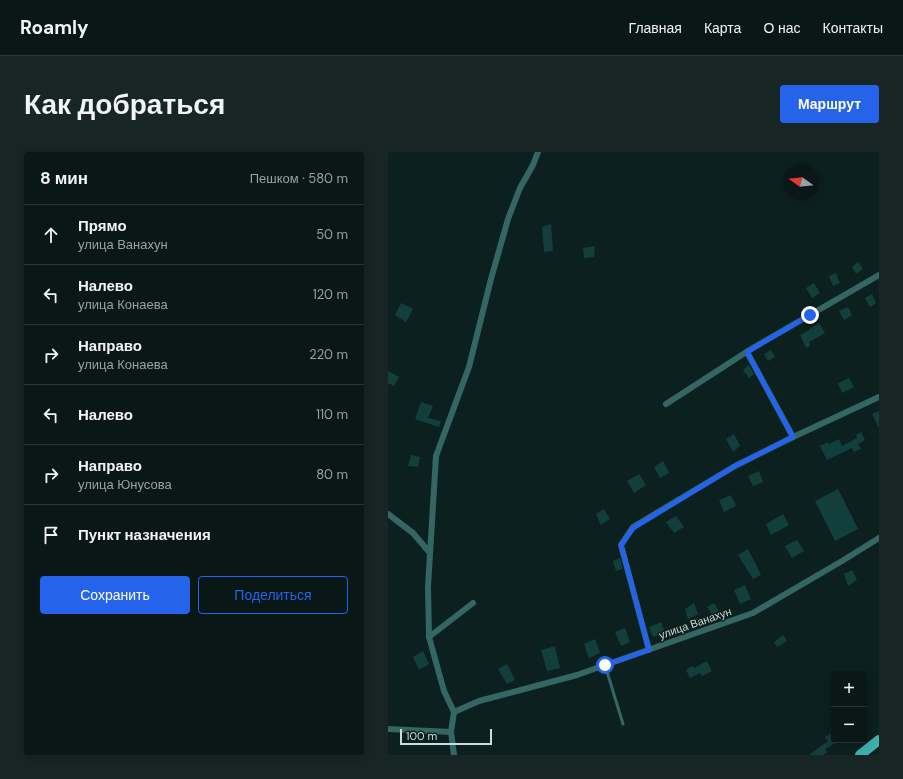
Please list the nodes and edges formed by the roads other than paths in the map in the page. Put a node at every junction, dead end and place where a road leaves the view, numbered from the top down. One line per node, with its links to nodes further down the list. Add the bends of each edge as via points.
1 (538, 152): 9 (street, via 508,219 469,367 436,456)
2 (879, 275): 3 (street)
3 (747, 352): 5 (street); 6 (street)
4 (879, 397): 6 (street)
5 (666, 404)
6 (793, 437): 12 (street, via 735,466 633,528 621,545)
7 (388, 514): 9 (street, via 413,533)
8 (879, 538): 12 (street, улица Ванахун, via 753,613)
9 (430, 553): 11 (street)
10 (473, 602): 11 (street)
11 (429, 637): 14 (street, via 444,692)
12 (649, 650): 13 (street, улица Ванахун)
13 (605, 665): 14 (street, улица Ванахун, via 479,701); 15 (lane)
14 (454, 712): 17 (street)
15 (623, 724)
16 (388, 729): 17 (street)
17 (451, 732): 19 (street)
18 (879, 740): 20 (main road)
19 (454, 755)
20 (860, 755)

